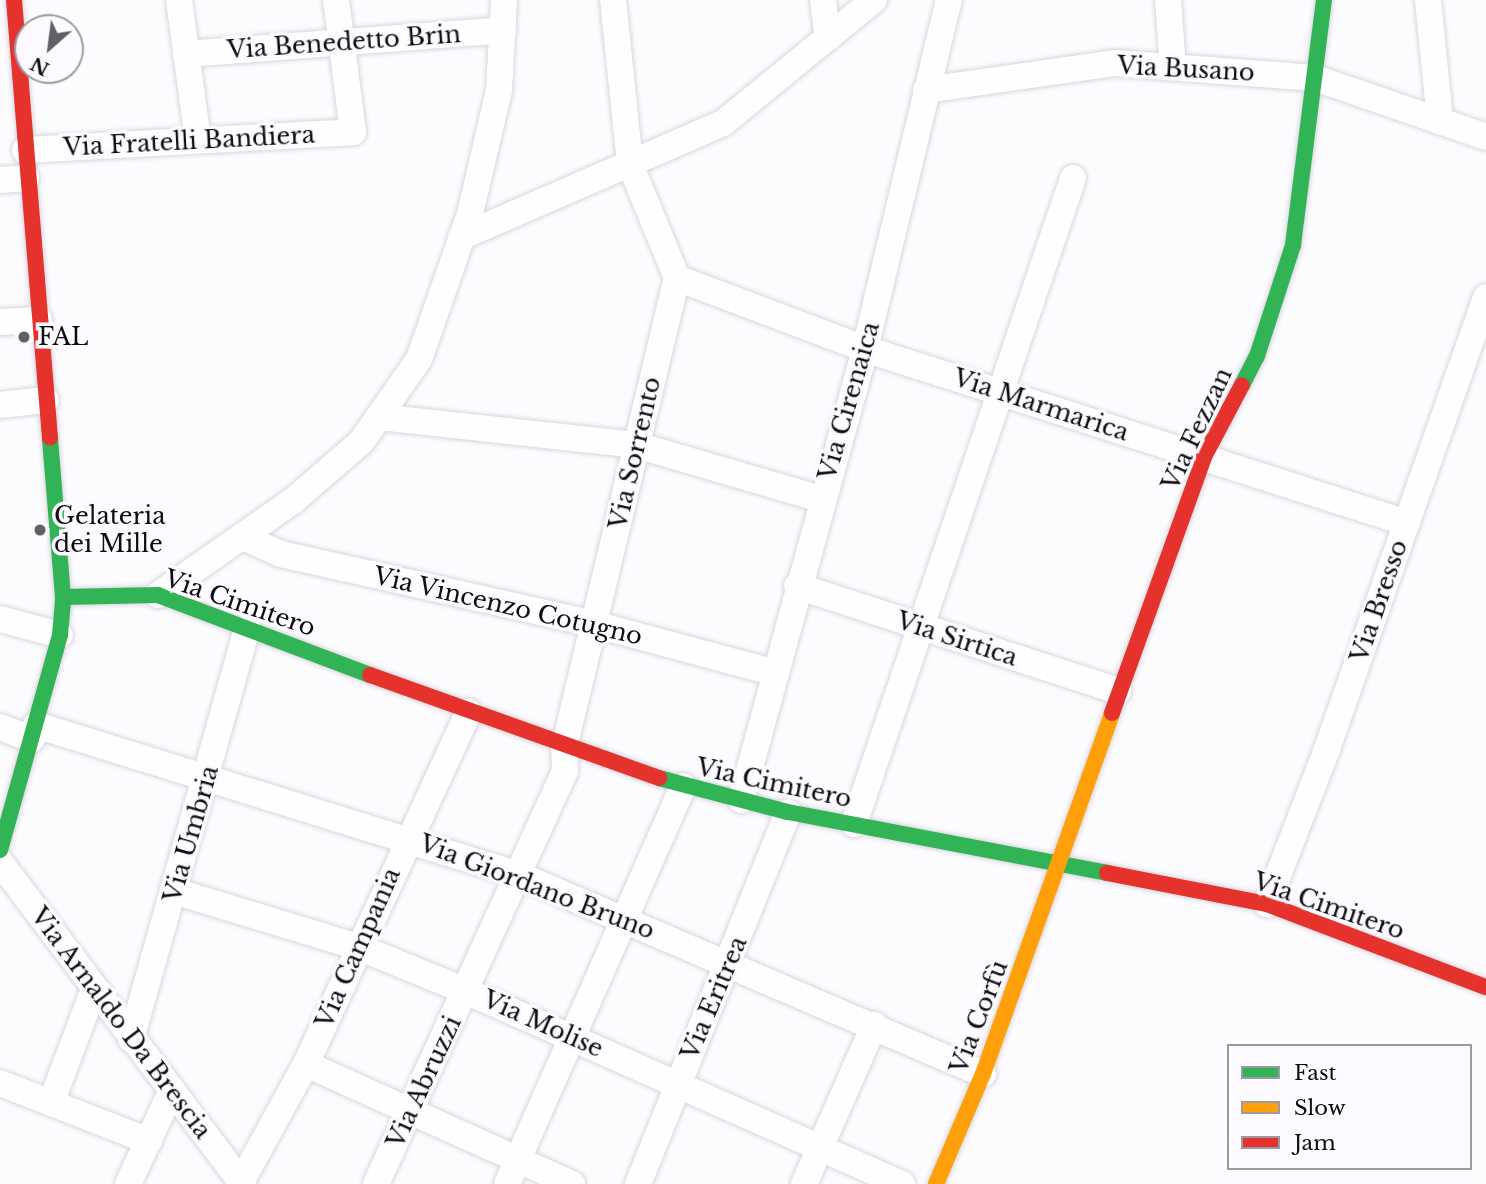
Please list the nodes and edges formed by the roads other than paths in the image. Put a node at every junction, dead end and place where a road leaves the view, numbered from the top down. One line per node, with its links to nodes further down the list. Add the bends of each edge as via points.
1 (14, 0): 22 (street)
2 (179, 0): 15 (street)
3 (336, 0): 14 (street)
4 (504, 0): 12 (street)
5 (613, 0): 23 (street)
6 (823, 0): 13 (street)
7 (874, 0): 13 (street)
8 (948, 0): 18 (street, Via Cirenaica)
9 (1168, 0): 16 (street)
10 (1324, 0): 17 (street, Via Fezzan)
11 (1428, 0): 19 (street)
12 (503, 30): 14 (street, Via Benedetto Brin); 26 (street, via 499,90)
13 (828, 38): 23 (street, via 723,123)
14 (341, 44): 15 (street, Via Benedetto Brin); 21 (street, Via Fratelli Bandiera, via 353,132)
15 (186, 54): 21 (street)
16 (1173, 67): 17 (street, Via Busano); 18 (street, Via Busano, via 1116,62)
17 (1315, 78): 19 (street, Via Busano); 37 (street, Via Fezzan, via 1293,245 1257,356)
18 (926, 90): 31 (street, Via Cirenaica)
19 (1440, 121): 20 (street, Via Busano)
20 (1486, 137)
21 (198, 140): 22 (street, Via Fratelli Bandiera)
22 (25, 150): 25 (street)
23 (630, 164): 26 (street); 27 (street)
24 (1073, 178): 32 (street)
25 (13, 179): 29 (street)
26 (461, 237): 35 (street, via 419,359)
27 (677, 278): 31 (street, Via Marmarica); 36 (street, Via Sorrento)
28 (1486, 297): 39 (street, Via Bresso)
29 (39, 320): 30 (street); 33 (street)
30 (0, 323)
31 (865, 349): 32 (street, Via Marmarica); 38 (street, Via Cirenaica)
32 (1000, 391): 37 (street, Via Marmarica); 46 (street)
33 (46, 400): 34 (street); 43 (street)
34 (0, 405)
35 (379, 417): 36 (street); 40 (street, via 362,441)
36 (636, 445): 38 (street); 45 (street, Via Sorrento)
37 (1204, 457): 39 (street, Via Marmarica); 50 (street, Via Fezzan)
38 (821, 499): 41 (street, Via Cirenaica)
39 (1407, 523): 66 (street, Via Bresso)
40 (243, 537): 42 (street); 45 (street, Via Vincenzo Cotugno, via 281,554)
41 (797, 586): 46 (street, Via Sirtica); 49 (street, Via Cirenaica)
42 (158, 595): 43 (street, Via Cimitero); 47 (street, Via Cimitero)
43 (63, 597): 48 (street)
44 (0, 619): 48 (street)
45 (594, 624): 49 (street, Via Vincenzo Cotugno); 54 (street, Via Sorrento)
46 (920, 626): 50 (street, Via Sirtica); 59 (street)
47 (247, 628): 51 (street, Via Cimitero); 55 (street, Via Umbria)
48 (60, 635): 53 (street)
49 (775, 673): 57 (street, Via Cirenaica)
50 (1118, 691): 63 (street, Via Fezzan)
51 (469, 712): 54 (street, Via Cimitero); 61 (street, Via Campania)
52 (0, 727): 53 (street, Via Giordano Bruno)
53 (34, 732): 55 (street, Via Giordano Bruno); 60 (street)
54 (564, 748): 56 (street, Via Cimitero); 64 (street, Via Abruzzi, via 565,771)
55 (208, 779): 61 (street, Via Giordano Bruno); 65 (street, Via Umbria)
56 (683, 786): 57 (street, Via Cimitero); 67 (street)
57 (741, 800): 58 (street, Via Cimitero)
58 (788, 812): 59 (street, Via Cimitero); 69 (street, Via Eritrea)
59 (854, 824): 63 (street, Via Cimitero)
60 (2, 837)
61 (408, 837): 64 (street, Via Giordano Bruno); 68 (street, Via Campania)
62 (0, 862): 71 (street, Via Arnaldo Da Brescia)
63 (1060, 865): 66 (street, Via Cimitero); 77 (street, Via Corfù)
64 (519, 875): 67 (street, Via Giordano Bruno); 72 (street, Via Abruzzi)
65 (174, 891): 68 (street, Via Molise); 75 (street, Via Umbria)
66 (1267, 904): 70 (street, Via Cimitero)
67 (621, 918): 69 (street, Via Giordano Bruno); 74 (street)
68 (358, 947): 72 (street, Via Molise); 76 (street, Via Campania)
69 (730, 962): 73 (street, Via Giordano Bruno); 79 (street, Via Eritrea)
70 (1486, 987)
71 (94, 989): 75 (street, Via Arnaldo Da Brescia); 81 (street)
72 (467, 990): 74 (street, Via Molise); 82 (street, Via Abruzzi)
73 (874, 1025): 77 (street, Via Giordano Bruno); 84 (street)
74 (571, 1037): 79 (street, Via Molise); 85 (street)
75 (131, 1039): 80 (street, Via Arnaldo Da Brescia)
76 (306, 1064): 82 (street); 86 (street, Via Campania)
77 (983, 1074): 94 (street, Via Corfù)
78 (0, 1083): 81 (street)
79 (678, 1083): 84 (street, Via Molise); 91 (street, Via Eritrea)
80 (172, 1090): 83 (street); 86 (street, Via Arnaldo Da Brescia)
81 (51, 1103): 83 (street)
82 (411, 1112): 85 (street); 88 (street, Via Abruzzi)
83 (149, 1141): 87 (street)
84 (819, 1147): 92 (street); 93 (street, Via Molise)
85 (518, 1158): 89 (street); 90 (street)
86 (242, 1183)
87 (128, 1184)
88 (376, 1184)
89 (507, 1184)
90 (572, 1184)
91 (638, 1184)
92 (804, 1184)
93 (902, 1184)
94 (936, 1184)

